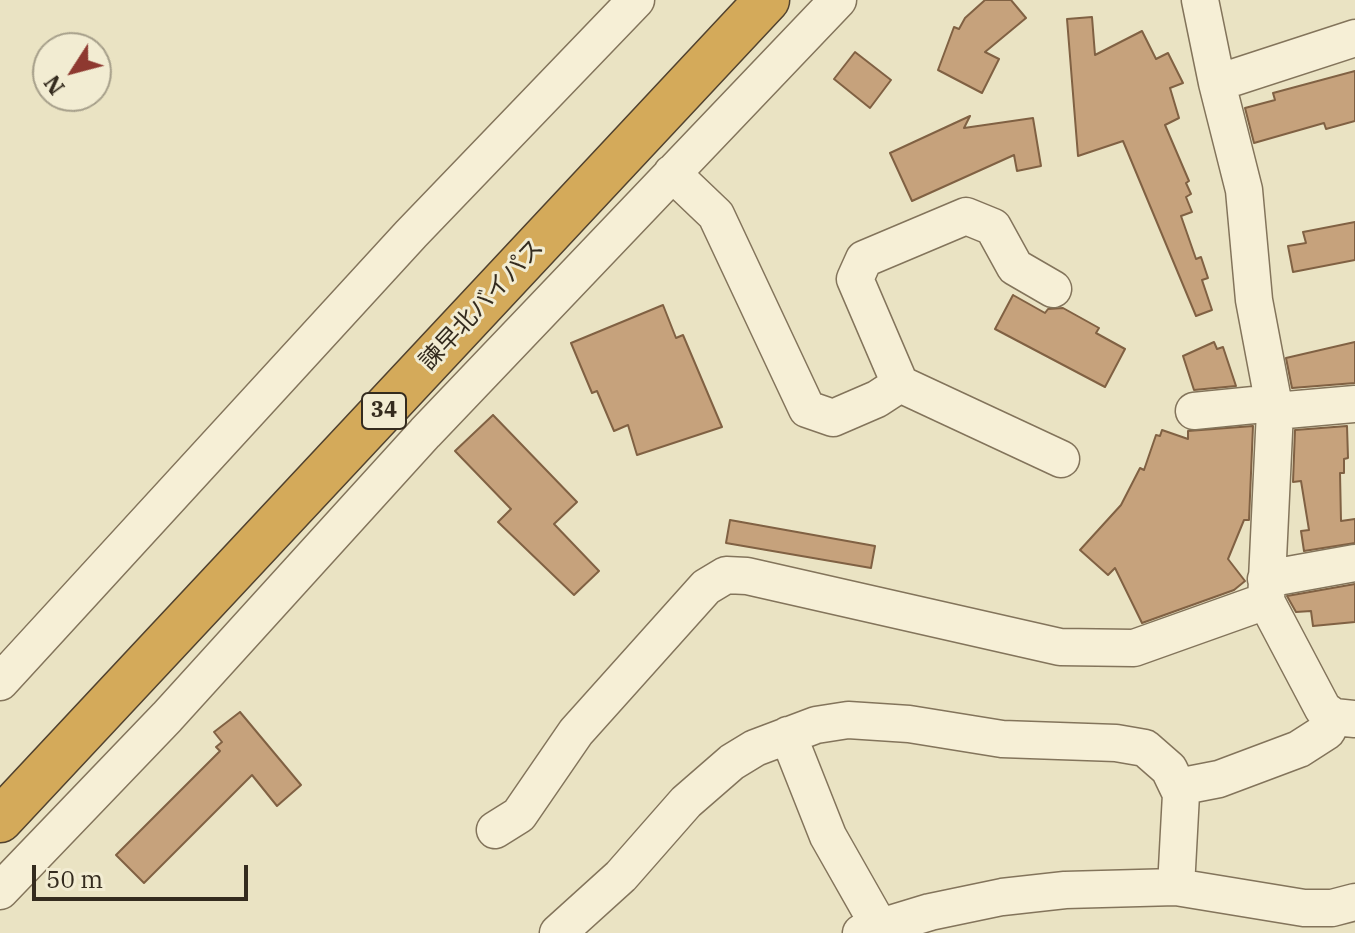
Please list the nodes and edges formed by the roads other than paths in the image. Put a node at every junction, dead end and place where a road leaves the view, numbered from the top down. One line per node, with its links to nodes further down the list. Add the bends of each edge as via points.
1 (636, 0): 16 (street, via 411,234)
2 (767, 0): 20 (highway, 諫早北バイパス / 34)
3 (838, 0): 7 (street)
4 (1200, 0): 6 (street)
5 (1355, 38): 6 (street)
6 (1217, 83): 11 (street, via 1244,190 1254,300)
7 (672, 173): 9 (street, via 716,215 807,409 833,418); 23 (street)
8 (1053, 289): 9 (street, via 1015,267 993,227 966,216 864,259 855,279)
9 (900, 384): 13 (street)
10 (1355, 404): 11 (street)
11 (1274, 407): 12 (street); 15 (street)
12 (1194, 411)
13 (1061, 459)
14 (1355, 563): 15 (street)
15 (1266, 590): 17 (street, via 1323,709); 21 (street, via 1134,648 1060,647 726,575 706,587 576,732 519,815)
16 (0, 682)
17 (1345, 718): 19 (street, via 1299,749 1219,779)
18 (788, 735): 19 (street, via 816,725 880,721 1002,739 1132,745 1158,758); 25 (street, via 828,836); 26 (street, via 755,748 709,779 621,876)
19 (1178, 787): 22 (street)
20 (0, 820)
21 (495, 830)
22 (1176, 887): 24 (street, via 1304,908); 25 (street, via 1002,897)
23 (0, 891)
24 (1355, 902)
25 (875, 931)
26 (558, 933)

